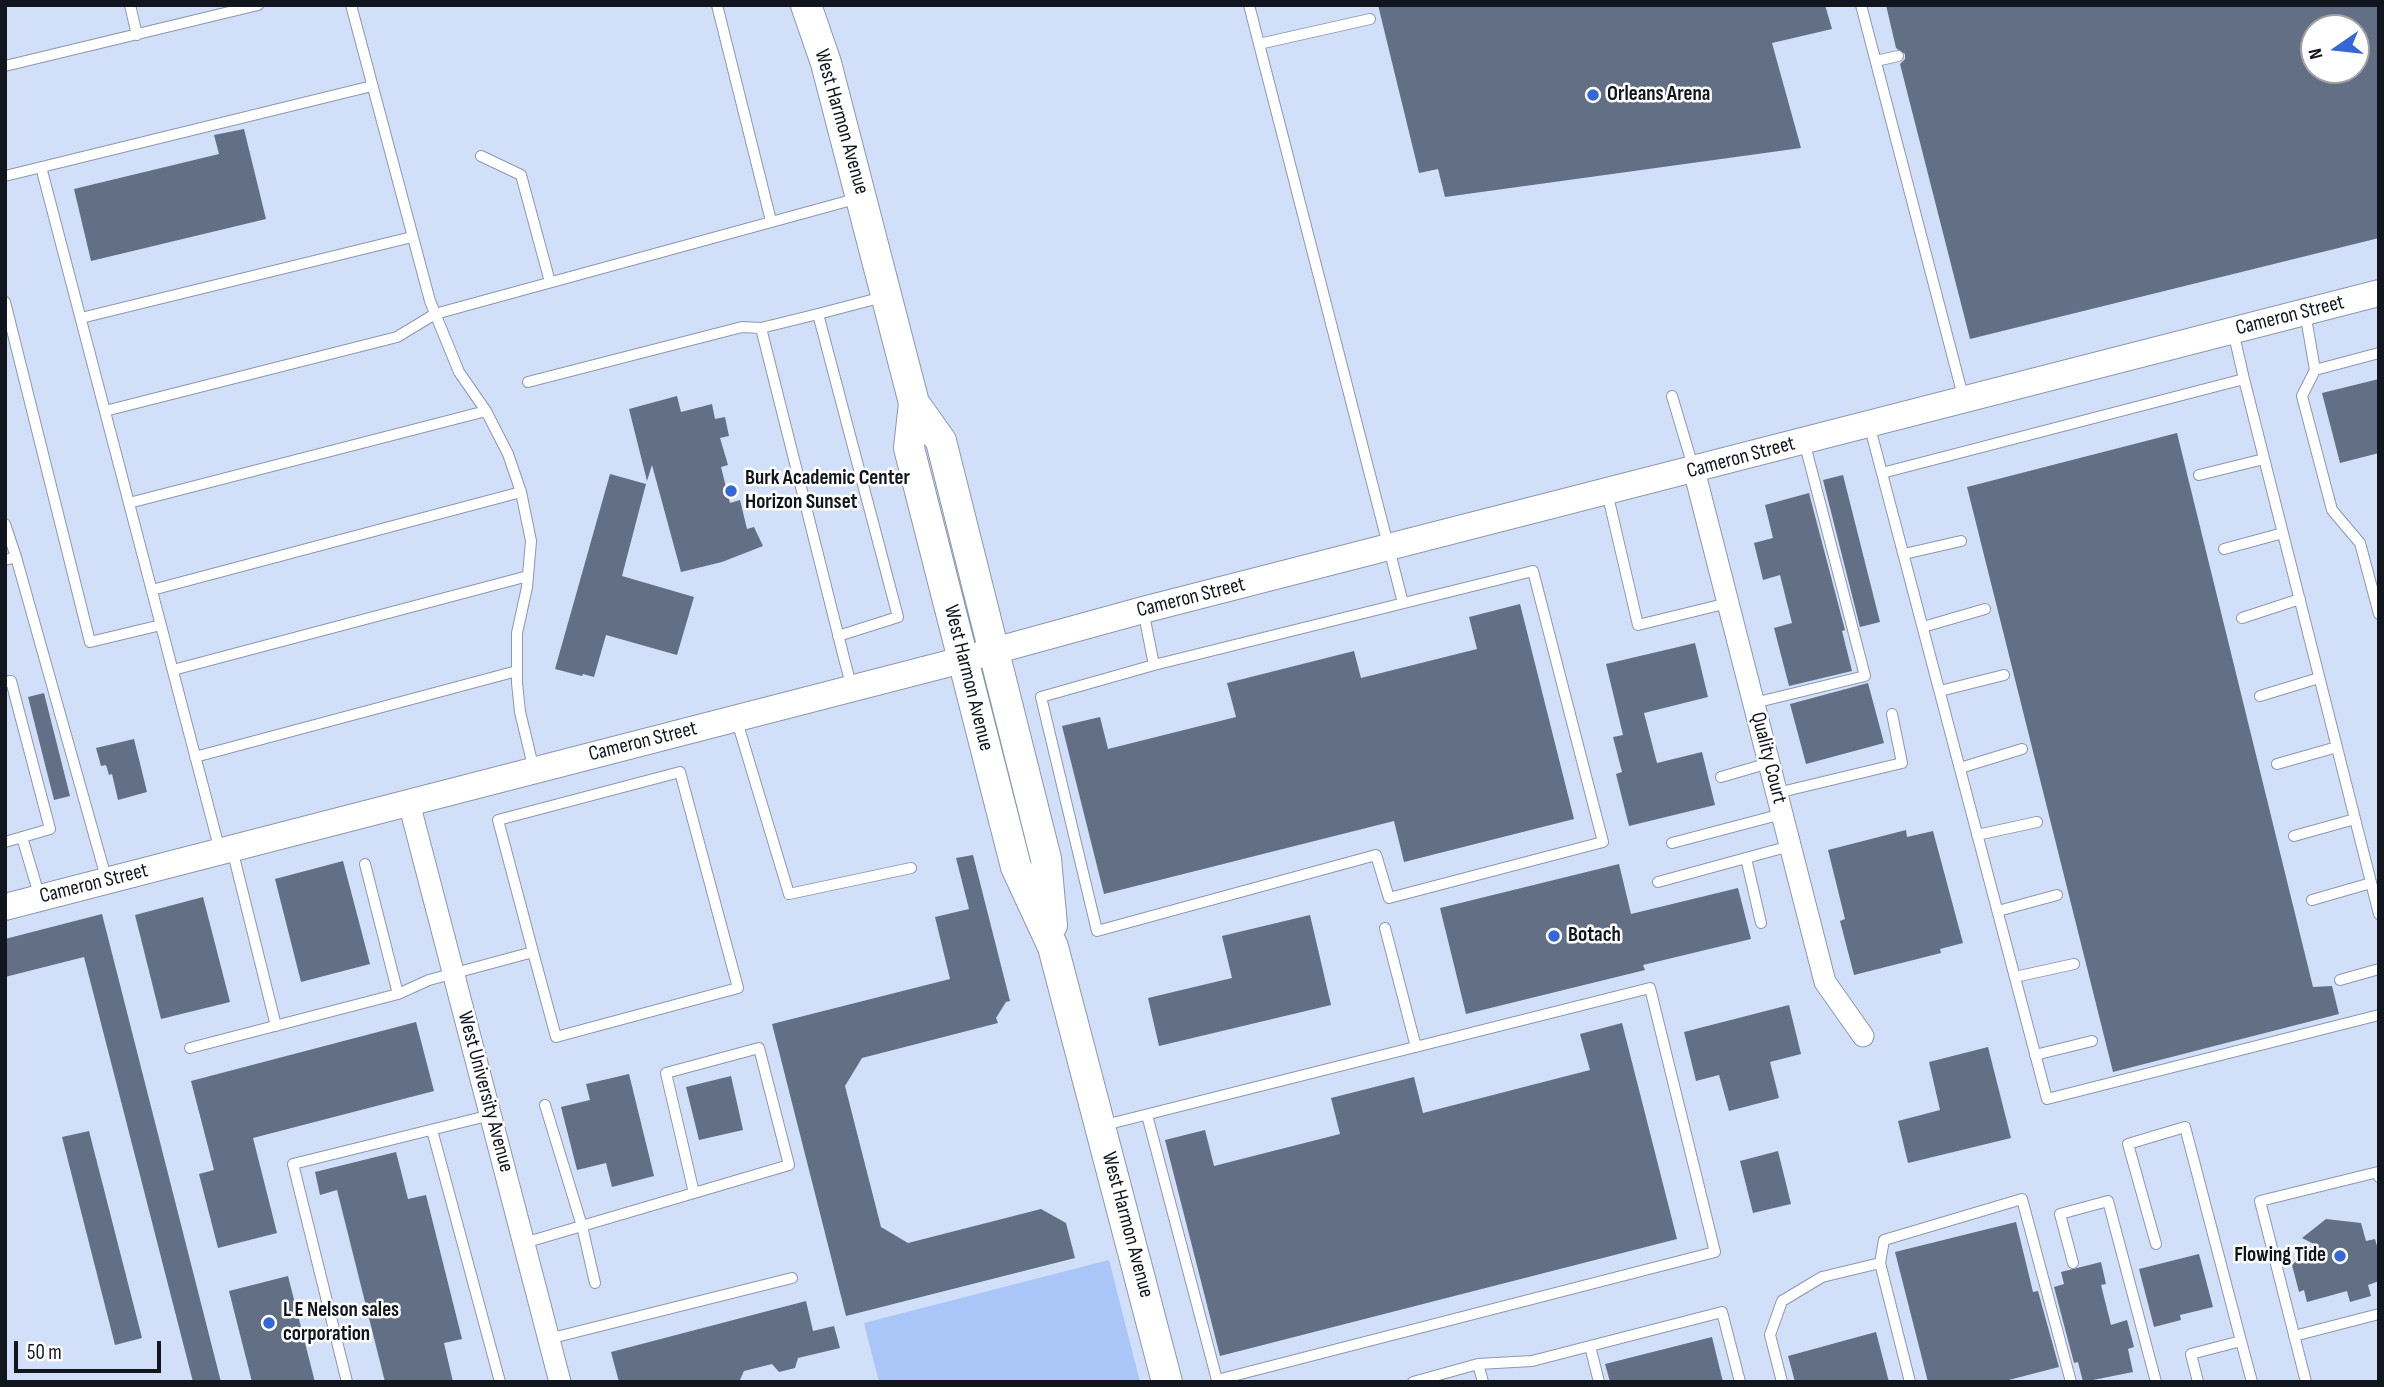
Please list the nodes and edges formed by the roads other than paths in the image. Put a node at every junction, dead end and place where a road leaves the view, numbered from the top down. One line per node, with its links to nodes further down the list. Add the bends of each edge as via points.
1 (131, 5): 9 (lane)
2 (258, 5): 9 (lane)
3 (351, 5): 14 (lane)
4 (717, 5): 19 (lane)
5 (806, 5): 18 (main road, West Harmon Avenue)
6 (1249, 5): 10 (lane)
7 (1860, 5): 12 (lane)
8 (1370, 19): 10 (lane)
9 (137, 35): 13 (lane)
10 (1259, 44): 52 (lane)
11 (1898, 56): 12 (lane)
12 (1876, 61): 36 (lane)
13 (5, 66)
14 (372, 86): 16 (lane); 20 (lane)
15 (481, 156): 21 (lane, via 521,175)
16 (41, 167): 17 (lane); 28 (lane)
17 (5, 176)
18 (862, 197): 19 (lane); 23 (main road, West Harmon Avenue)
19 (771, 221): 21 (lane)
20 (412, 237): 26 (lane); 28 (lane)
21 (550, 282): 26 (lane)
22 (2379, 293): 25 (street, Cameron Street)
23 (887, 296): 27 (lane); 37 (main road, West Harmon Avenue)
24 (5, 302): 65 (lane, via 90,642)
25 (2305, 312): 30 (street, Cameron Street); 32 (lane)
26 (435, 314): 38 (lane, via 397,337); 39 (lane, via 459,372)
27 (818, 314): 29 (lane); 67 (lane, via 898,617)
28 (81, 318): 38 (lane)
29 (761, 328): 34 (lane, via 742,327); 67 (lane)
30 (2232, 330): 33 (lane); 36 (street, Cameron Street)
31 (2379, 353): 32 (lane)
32 (2315, 370): 63 (lane, via 2302,396 2328,498 2332,510 2360,543)
33 (2244, 379): 42 (lane); 44 (lane)
34 (528, 382)
35 (1672, 396): 43 (lane)
36 (1964, 400): 40 (street, Cameron Street)
37 (914, 403): 68 (main road, West Harmon Avenue, via 941,441); 69 (main road, West Harmon Avenue, via 909,448)
38 (105, 411): 48 (lane)
39 (486, 411): 46 (lane); 48 (lane)
40 (1869, 424): 41 (street, Cameron Street); 44 (lane)
41 (1804, 441): 43 (street, Cameron Street); 79 (lane, via 1865,676)
42 (2264, 459): 45 (lane); 50 (lane)
43 (1694, 470): 47 (street, Cameron Street); 60 (street, Quality Court)
44 (1882, 472): 54 (lane)
45 (2200, 475)
46 (521, 492): 56 (lane, via 531,541); 57 (lane)
47 (1607, 492): 52 (street, Cameron Street); 60 (lane, via 1638,625)
48 (129, 503): 57 (lane)
49 (5, 524): 55 (lane)
50 (2283, 533): 53 (lane); 58 (lane)
51 (1961, 541): 54 (lane)
52 (1390, 548): 59 (lane); 62 (street, Cameron Street)
53 (2224, 549)
54 (1904, 554): 66 (lane)
55 (10, 559): 105 (lane)
56 (528, 576): 71 (lane); 72 (lane, via 517,634)
57 (152, 590): 65 (lane)
58 (2300, 599): 64 (lane); 74 (lane)
59 (1403, 603): 70 (lane); 70 (lane, via 1533,571 1603,842 1389,898 1376,855 1097,931 1041,698)
60 (1728, 603): 79 (street, Quality Court)
61 (1985, 609): 66 (lane)
62 (1143, 610): 68 (street, Cameron Street); 70 (lane)
63 (2379, 614)
64 (2242, 618)
65 (161, 625): 71 (lane)
66 (1923, 627): 77 (lane)
67 (838, 636): 76 (lane)
68 (993, 649): 69 (street, Cameron Street); 116 (main road, West Harmon Avenue, via 1046,859)
69 (963, 660): 76 (street, Cameron Street); 116 (main road, West Harmon Avenue, via 1016,867)
70 (1154, 665)
71 (173, 670): 84 (lane)
72 (517, 671): 84 (lane); 88 (lane, via 520,712)
73 (2004, 675): 77 (lane)
74 (2319, 678): 78 (lane); 82 (lane)
75 (5, 682): 97 (lane, via 11,681 50,830)
76 (852, 688): 81 (street, Cameron Street)
77 (1940, 691): 87 (lane)
78 (2260, 696)
79 (1754, 703): 85 (street, Quality Court)
80 (1892, 714): 90 (lane, via 1902,763)
81 (736, 718): 88 (street, Cameron Street); 104 (lane, via 789,894)
82 (2337, 747): 86 (lane); 93 (lane)
83 (2022, 750): 87 (lane)
84 (195, 757): 101 (lane)
85 (1769, 763): 89 (lane); 90 (street, Quality Court)
86 (2277, 764)
87 (1960, 768): 95 (lane)
88 (534, 770): 91 (street, Cameron Street)
89 (1721, 777)
90 (1777, 793): 92 (street, Quality Court)
91 (409, 803): 101 (street, Cameron Street); 120 (street, West University Avenue)
92 (1782, 814): 99 (lane); 100 (street, Quality Court)
93 (2355, 820): 96 (lane); 107 (lane)
94 (2037, 822): 95 (lane)
95 (1978, 835): 112 (lane)
96 (2294, 836)
97 (22, 837): 98 (lane); 109 (lane)
98 (5, 842)
99 (1672, 843)
100 (1790, 846): 102 (lane); 126 (street, Quality Court, via 1825,982)
101 (226, 850): 105 (street, Cameron Street); 125 (lane)
102 (1746, 858): 106 (lane); 114 (lane)
103 (365, 864): 123 (lane)
104 (911, 868)
105 (107, 881): 109 (street, Cameron Street)
106 (1658, 882)
107 (2371, 883): 110 (lane); 113 (lane)
108 (2057, 895): 112 (lane)
109 (40, 898): 111 (street, Cameron Street)
110 (2312, 900)
111 (5, 907)
112 (1998, 911): 121 (lane)
113 (2379, 914)
114 (1761, 923)
115 (1385, 928): 128 (lane)
116 (1054, 947): 134 (main road, West Harmon Avenue)
117 (533, 952): 117 (lane, via 556,1037 738,988 680,772 498,820); 120 (lane)
118 (2074, 964): 121 (lane)
119 (2379, 969): 122 (lane)
120 (454, 973): 123 (lane); 132 (street, West University Avenue)
121 (2015, 977): 130 (lane)
122 (2340, 980)
123 (398, 993): 125 (lane)
124 (2379, 1015): 130 (lane, via 2047,1099)
125 (276, 1026): 129 (lane)
126 (1863, 1036)
127 (2092, 1041): 130 (lane)
128 (1416, 1047): 133 (lane); 133 (lane, via 1650,988 1715,1252 1217,1380)
129 (190, 1048)
130 (2035, 1055)
131 (545, 1105): 138 (lane)
132 (491, 1115): 135 (lane); 139 (street, West University Avenue)
133 (1147, 1115): 134 (lane)
134 (1101, 1126): 154 (main road, West Harmon Avenue)
135 (432, 1130): 151 (lane, via 293,1164); 152 (lane)
136 (2379, 1177): 146 (lane, via 2378,1172 2260,1201)
137 (694, 1193): 137 (lane, via 666,1073 759,1048 789,1165); 138 (lane)
138 (582, 1226): 139 (lane); 144 (lane)
139 (524, 1243): 147 (street, West University Avenue)
140 (2156, 1244): 148 (lane, via 2128,1144 2185,1127)
141 (1880, 1263): 159 (lane, via 1822,1277 1782,1301 1770,1335); 160 (lane); 161 (lane, via 1884,1240 2022,1199)
142 (2073, 1263): 162 (lane, via 2060,1214 2108,1201)
143 (792, 1278): 147 (lane)
144 (595, 1283)
145 (2379, 1314): 146 (lane)
146 (2294, 1336): 165 (lane)
147 (548, 1339): 153 (street, West University Avenue)
148 (2241, 1341): 163 (lane, via 2191,1354); 164 (lane)
149 (1590, 1346): 150 (lane, via 1532,1362); 157 (lane); 158 (lane, via 1723,1312)
150 (1478, 1364): 155 (lane); 156 (lane)
151 (347, 1382)
152 (500, 1382)
153 (560, 1382)
154 (1167, 1382)
155 (1413, 1382)
156 (1483, 1382)
157 (1600, 1382)
158 (1740, 1382)
159 (1782, 1382)
160 (1910, 1382)
161 (2071, 1382)
162 (2155, 1382)
163 (2198, 1382)
164 (2252, 1382)
165 (2306, 1382)

